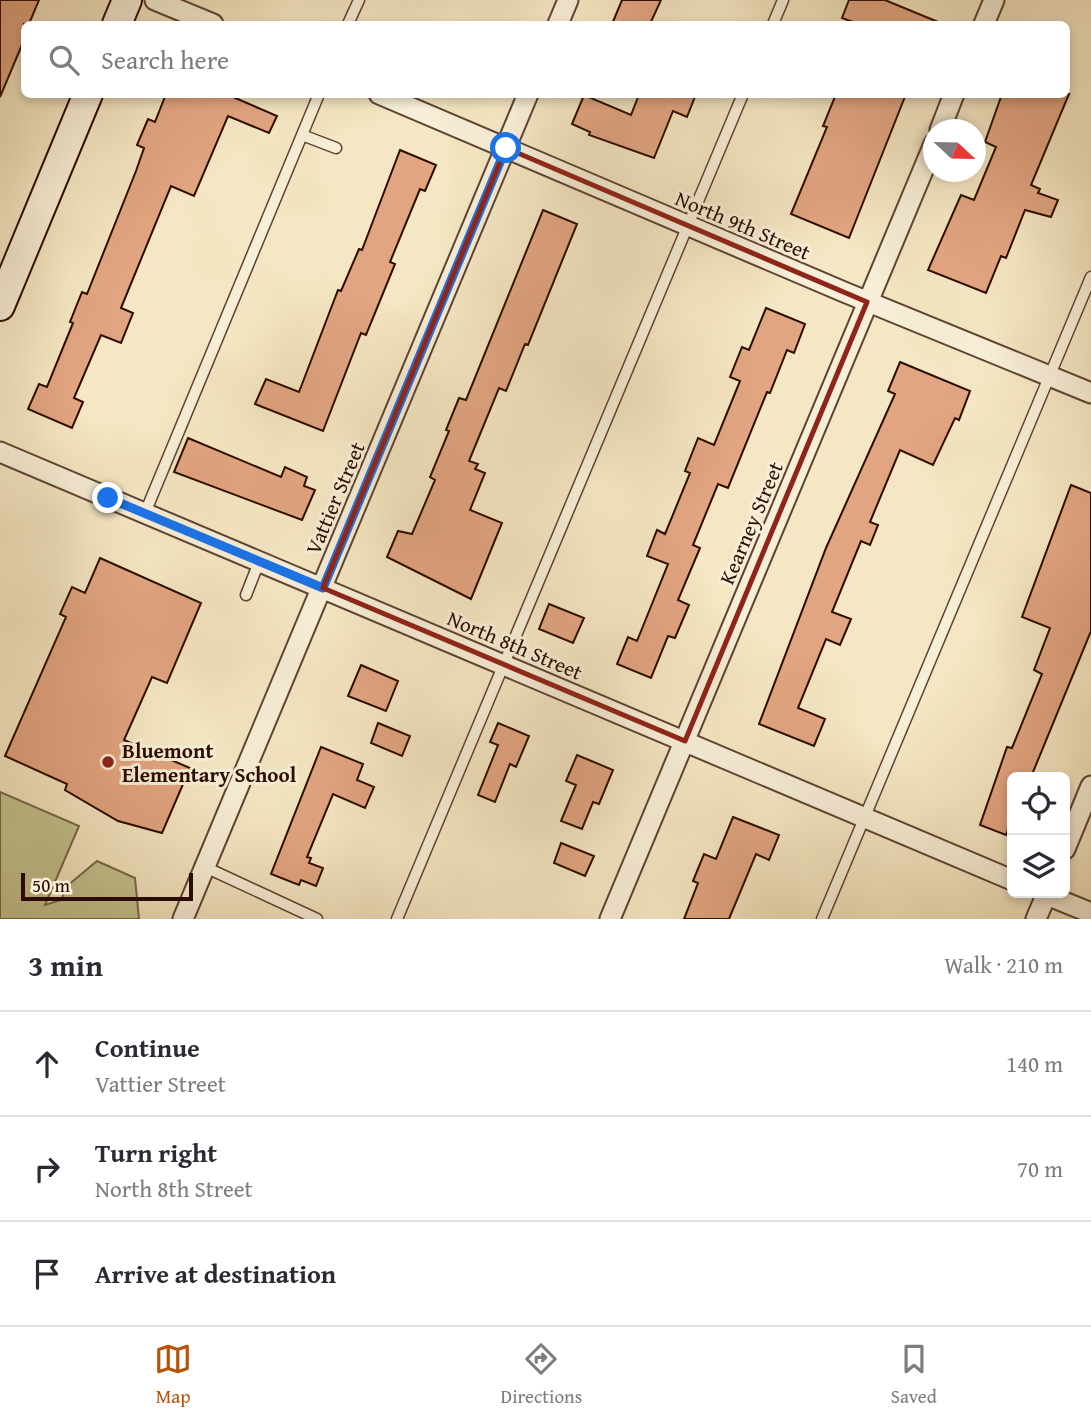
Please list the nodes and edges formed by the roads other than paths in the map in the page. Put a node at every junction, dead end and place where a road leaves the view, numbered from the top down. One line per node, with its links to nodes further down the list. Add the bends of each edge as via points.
1 (127, 0): 7 (main road)
2 (155, 0): 8 (street)
3 (359, 0): 9 (lane)
4 (568, 0): 10 (street)
5 (783, 0): 11 (lane)
6 (994, 0): 12 (street)
7 (118, 21)
8 (206, 21)
9 (349, 21)
10 (559, 21)
11 (774, 21)
12 (985, 21)
13 (86, 98): 27 (main road)
14 (317, 98): 20 (lane)
15 (388, 98): 22 (street, North 9th Street)
16 (526, 98): 22 (street, Vattier Street)
17 (741, 98): 24 (lane)
18 (952, 98): 19 (street)
19 (944, 119)
20 (303, 135): 21 (lane); 31 (lane)
21 (336, 148)
22 (506, 148): 24 (street, North 9th Street); 33 (street, Vattier Street)
23 (923, 168): 26 (street, Kearney Street)
24 (688, 225): 26 (street, North 9th Street); 35 (lane)
25 (1091, 277): 28 (lane)
26 (867, 302): 28 (street, North 9th Street); 36 (street, Kearney Street)
27 (0, 306)
28 (1051, 376): 29 (street, North 9th Street); 38 (lane)
29 (1091, 393)
30 (0, 452): 31 (street, North 8th Street)
31 (145, 513): 32 (street, North 8th Street)
32 (259, 562): 33 (street, North 8th Street); 34 (lane)
33 (323, 588): 35 (street, North 8th Street); 40 (street, Vattier Street)
34 (246, 594)
35 (503, 665): 36 (street, North 8th Street); 47 (lane)
36 (684, 741): 38 (street, North 8th Street); 48 (street, Kearney Street)
37 (1091, 786): 39 (street)
38 (864, 817): 41 (street, North 8th Street); 49 (lane)
39 (1070, 837)
40 (205, 867): 45 (street, Vattier Street); 46 (lane)
41 (1007, 878)
42 (1043, 898): 50 (street)
43 (1056, 898): 44 (street)
44 (1091, 913)
45 (183, 919)
46 (317, 919)
47 (397, 919)
48 (610, 919)
49 (822, 919)
50 (1036, 919)

